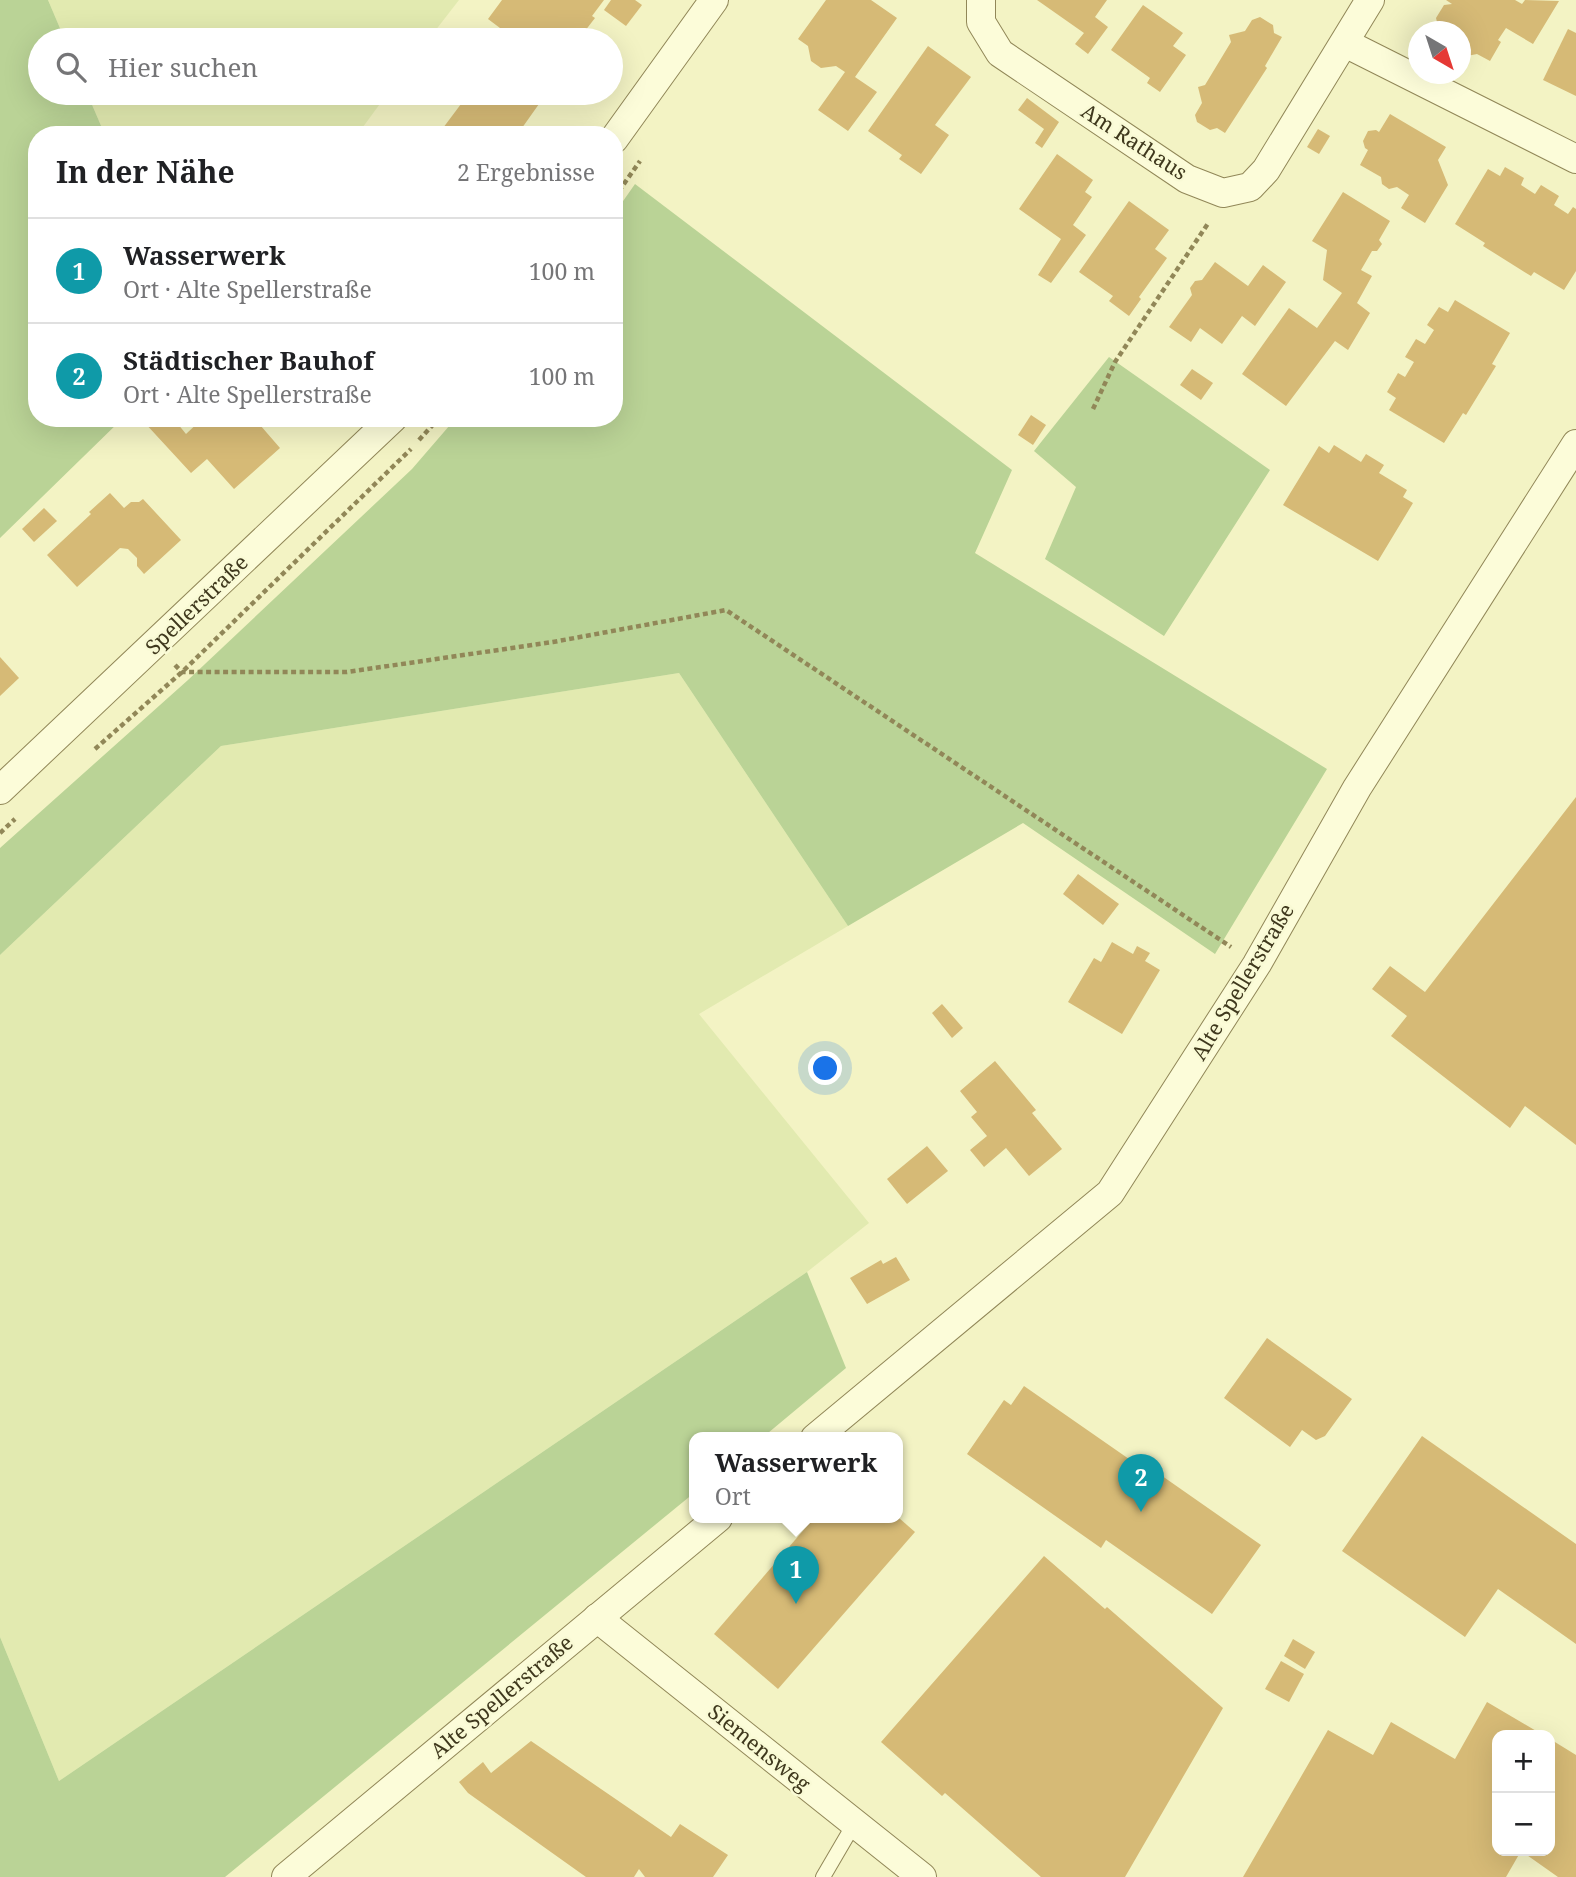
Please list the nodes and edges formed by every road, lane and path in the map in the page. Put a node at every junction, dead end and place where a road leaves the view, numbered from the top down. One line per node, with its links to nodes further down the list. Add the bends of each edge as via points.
1 (981, 0): 7 (street, Am Rathaus, via 981,22 1000,53 1187,179)
2 (1370, 0): 4 (street)
3 (711, 1): 5 (street)
4 (1345, 43): 6 (street); 7 (street, via 1266,170 1250,187)
5 (623, 126)
6 (1576, 159)
7 (1223, 193): 8 (path, via 1209,222 1115,362)
8 (1093, 409)
9 (383, 427): 14 (street, Spellerstraße)
10 (431, 427): 12 (path)
11 (1576, 444): 17 (street, Alte Spellerstraße, via 1357,788)
12 (182, 672): 13 (path); 17 (path, via 347,672 553,642 726,610)
13 (91, 752)
14 (0, 790)
15 (20, 815): 16 (path)
16 (0, 833)
17 (1257, 964): 18 (street, Alte Spellerstraße, via 1110,1193)
18 (822, 1432)
19 (712, 1523): 20 (street, Alte Spellerstraße)
20 (597, 1618): 21 (street, Siemensweg); 22 (street, Alte Spellerstraße)
21 (855, 1824): 23 (lane); 24 (street, Siemensweg)
22 (294, 1875)
23 (823, 1877)
24 (922, 1877)

